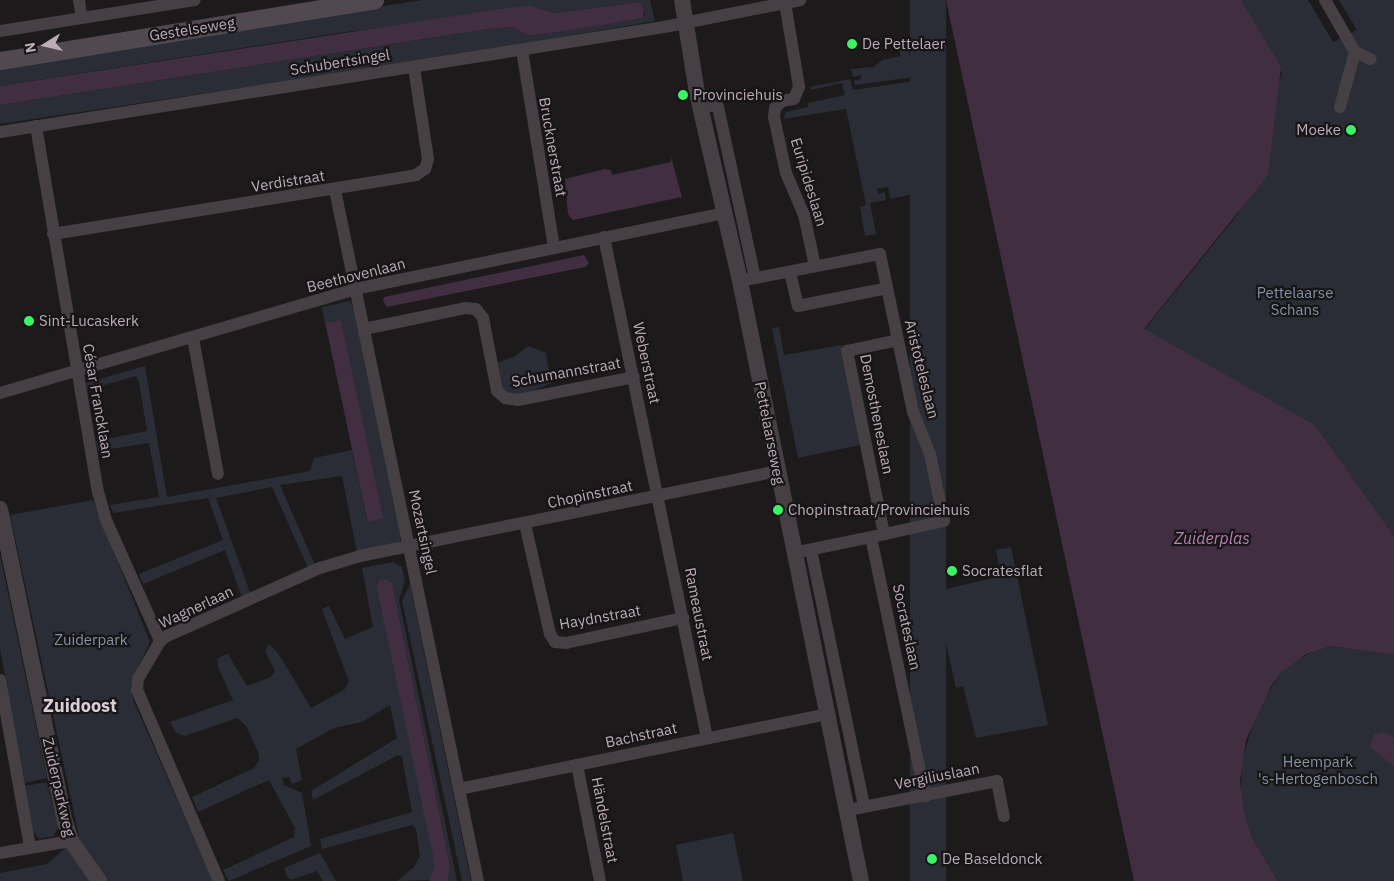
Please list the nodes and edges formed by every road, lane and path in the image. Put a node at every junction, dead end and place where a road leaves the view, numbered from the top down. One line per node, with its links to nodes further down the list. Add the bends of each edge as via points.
1 (79, 0): 10 (street)
2 (195, 0): 8 (street, Gestelseweg)
3 (375, 0): 15 (main road, Gestelseweg)
4 (675, 0): 11 (street, Pettelaarseweg)
5 (682, 0): 11 (street, Pettelaarseweg)
6 (800, 0): 9 (street, Schubertsingel)
7 (1324, 0): 14 (street)
8 (177, 1): 10 (street, Gestelseweg)
9 (785, 3): 11 (street, Schubertsingel); 27 (street, Euripideslaan, via 799,87 794,99 782,101 775,108 774,117 786,173 804,215)
10 (82, 18): 12 (street, Gestelseweg)
11 (684, 23): 13 (street, Schubertsingel); 18 (street, Pettelaarseweg)
12 (0, 31)
13 (522, 50): 17 (street, Schubertsingel); 26 (street, Brucknerstraat)
14 (1355, 52): 16 (street); 19 (street)
15 (3, 58)
16 (1371, 59)
17 (414, 68): 20 (street, Schubertsingel); 22 (street, Verdistraat, via 428,159 425,169 416,175)
18 (700, 104): 23 (street, Pettelaarseweg); 29 (street, Pettelaarseweg, via 718,107)
19 (1340, 107)
20 (36, 126): 21 (street, Schubertsingel); 24 (street, César Francklaan)
21 (0, 132)
22 (335, 190): 24 (street, Verdistraat); 31 (street, Mozartsingel)
23 (725, 213): 25 (street, Beethovenlaan); 29 (street, Pettelaarseweg)
24 (53, 234): 35 (street, César Francklaan)
25 (604, 237): 26 (street, Beethovenlaan); 36 (street, Weberstraat)
26 (554, 248): 31 (street, Beethovenlaan)
27 (815, 266): 28 (street); 30 (street, Aristoteleslaan, via 880,254)
28 (790, 272): 29 (street); 30 (street, via 798,306)
29 (747, 280): 38 (street, Pettelaarseweg)
30 (887, 288): 34 (street, Aristoteleslaan)
31 (356, 289): 32 (street, Mozartsingel); 33 (street, Beethovenlaan)
32 (364, 329): 36 (street, Schumannstraat, via 465,308 476,309 483,318 498,391 505,398 518,400); 44 (street, Mozartsingel)
33 (193, 338): 35 (street, Beethovenlaan); 39 (street)
34 (898, 340): 43 (street, Demostheneslaan, via 847,351); 43 (street, Aristoteleslaan, via 913,412 930,454 944,521)
35 (77, 373): 37 (street, Beethovenlaan); 47 (street, César Francklaan, via 106,520)
36 (634, 377): 40 (street, Weberstraat)
37 (0, 393)
38 (778, 471): 40 (street, Chopinstraat); 45 (street, Pettelaarseweg)
39 (218, 474)
40 (658, 496): 42 (street, Chopinstraat); 46 (street, Rameaustraat)
41 (0, 509): 56 (street, Zuiderparkweg)
42 (525, 524): 44 (street, Chopinstraat); 46 (street, Haydnstraat, via 550,634 555,642 566,643)
43 (878, 535): 45 (street); 53 (street, Socrateslaan)
44 (410, 548): 47 (street, Wagnerlaan, via 360,556 320,568); 52 (street, Mozartsingel)
45 (803, 551): 49 (street, Pettelaarseweg); 54 (street, Pettelaarseweg)
46 (683, 618): 50 (street, Rameaustraat)
47 (160, 642): 60 (street, Wagnerlaan, via 138,679 136,690)
48 (0, 680): 57 (street)
49 (829, 714): 50 (street, Bachstraat); 54 (street, Pettelaarseweg)
50 (708, 738): 51 (street, Bachstraat)
51 (577, 765): 52 (street, Bachstraat); 62 (street, Händelstraat)
52 (459, 789): 61 (street, Mozartsingel)
53 (925, 796): 54 (street, Vergiliuslaan); 55 (street, Vergiliuslaan, via 997,781)
54 (856, 809): 63 (street, Pettelaarseweg)
55 (1004, 816)
56 (71, 841): 57 (street); 59 (street, Zuiderparkweg)
57 (30, 847): 58 (street)
58 (0, 852)
59 (98, 881)
60 (219, 881)
61 (478, 881)
62 (600, 881)
63 (861, 881)

